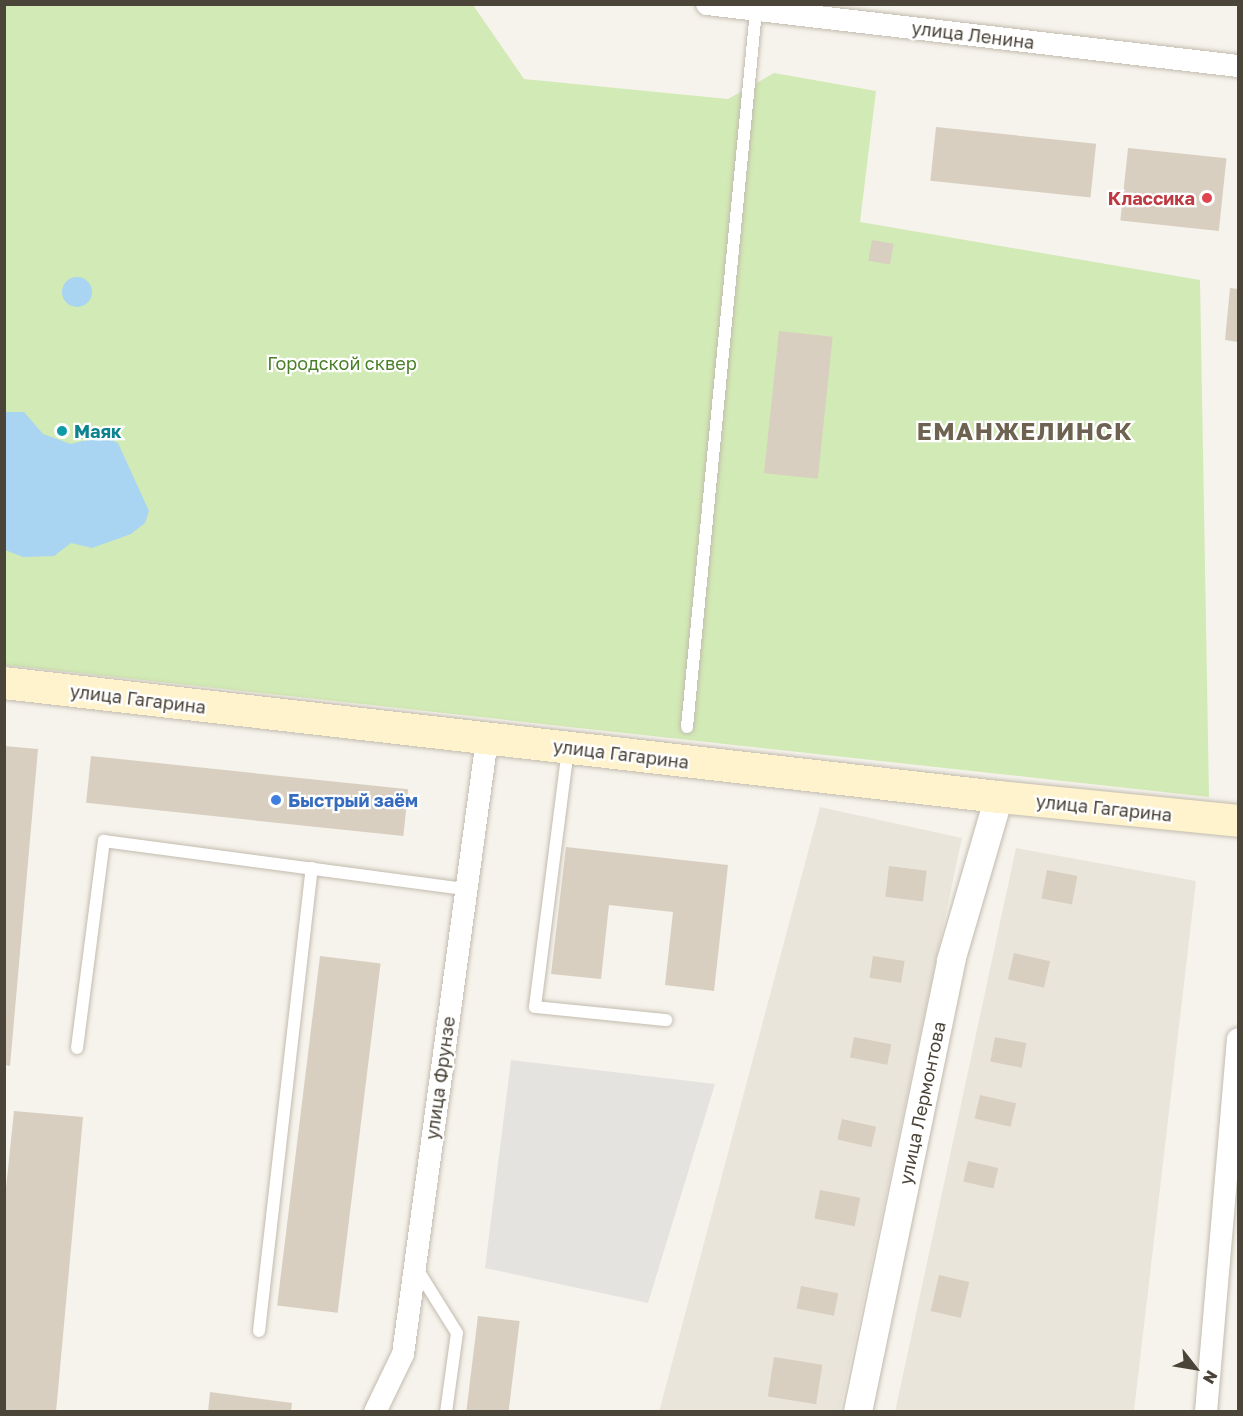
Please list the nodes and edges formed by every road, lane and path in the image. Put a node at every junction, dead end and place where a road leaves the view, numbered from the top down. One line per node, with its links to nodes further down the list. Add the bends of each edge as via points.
1 (706, 4): 2 (street, улица Ленина)
2 (756, 10): 3 (street, улица Ленина); 5 (lane)
3 (1239, 66)
4 (4, 683): 6 (main road, улица Гагарина)
5 (687, 727)
6 (487, 739): 7 (main road, улица Гагарина); 11 (street, улица Фрунзе)
7 (568, 748): 8 (main road, улица Гагарина); 12 (lane, via 536,1007)
8 (999, 797): 9 (main road, улица Гагарина); 19 (street, улица Лермонтова, via 951,962)
9 (1239, 821)
10 (312, 868): 11 (lane); 14 (lane, via 104,841); 16 (lane)
11 (466, 889): 15 (street, улица Фрунзе)
12 (666, 1020)
13 (1239, 1039): 20 (street)
14 (77, 1048)
15 (415, 1265): 17 (street, улица Фрунзе, via 403,1354); 18 (lane, via 457,1333)
16 (259, 1331)
17 (375, 1412)
18 (446, 1412)
19 (858, 1412)
20 (1206, 1412)

